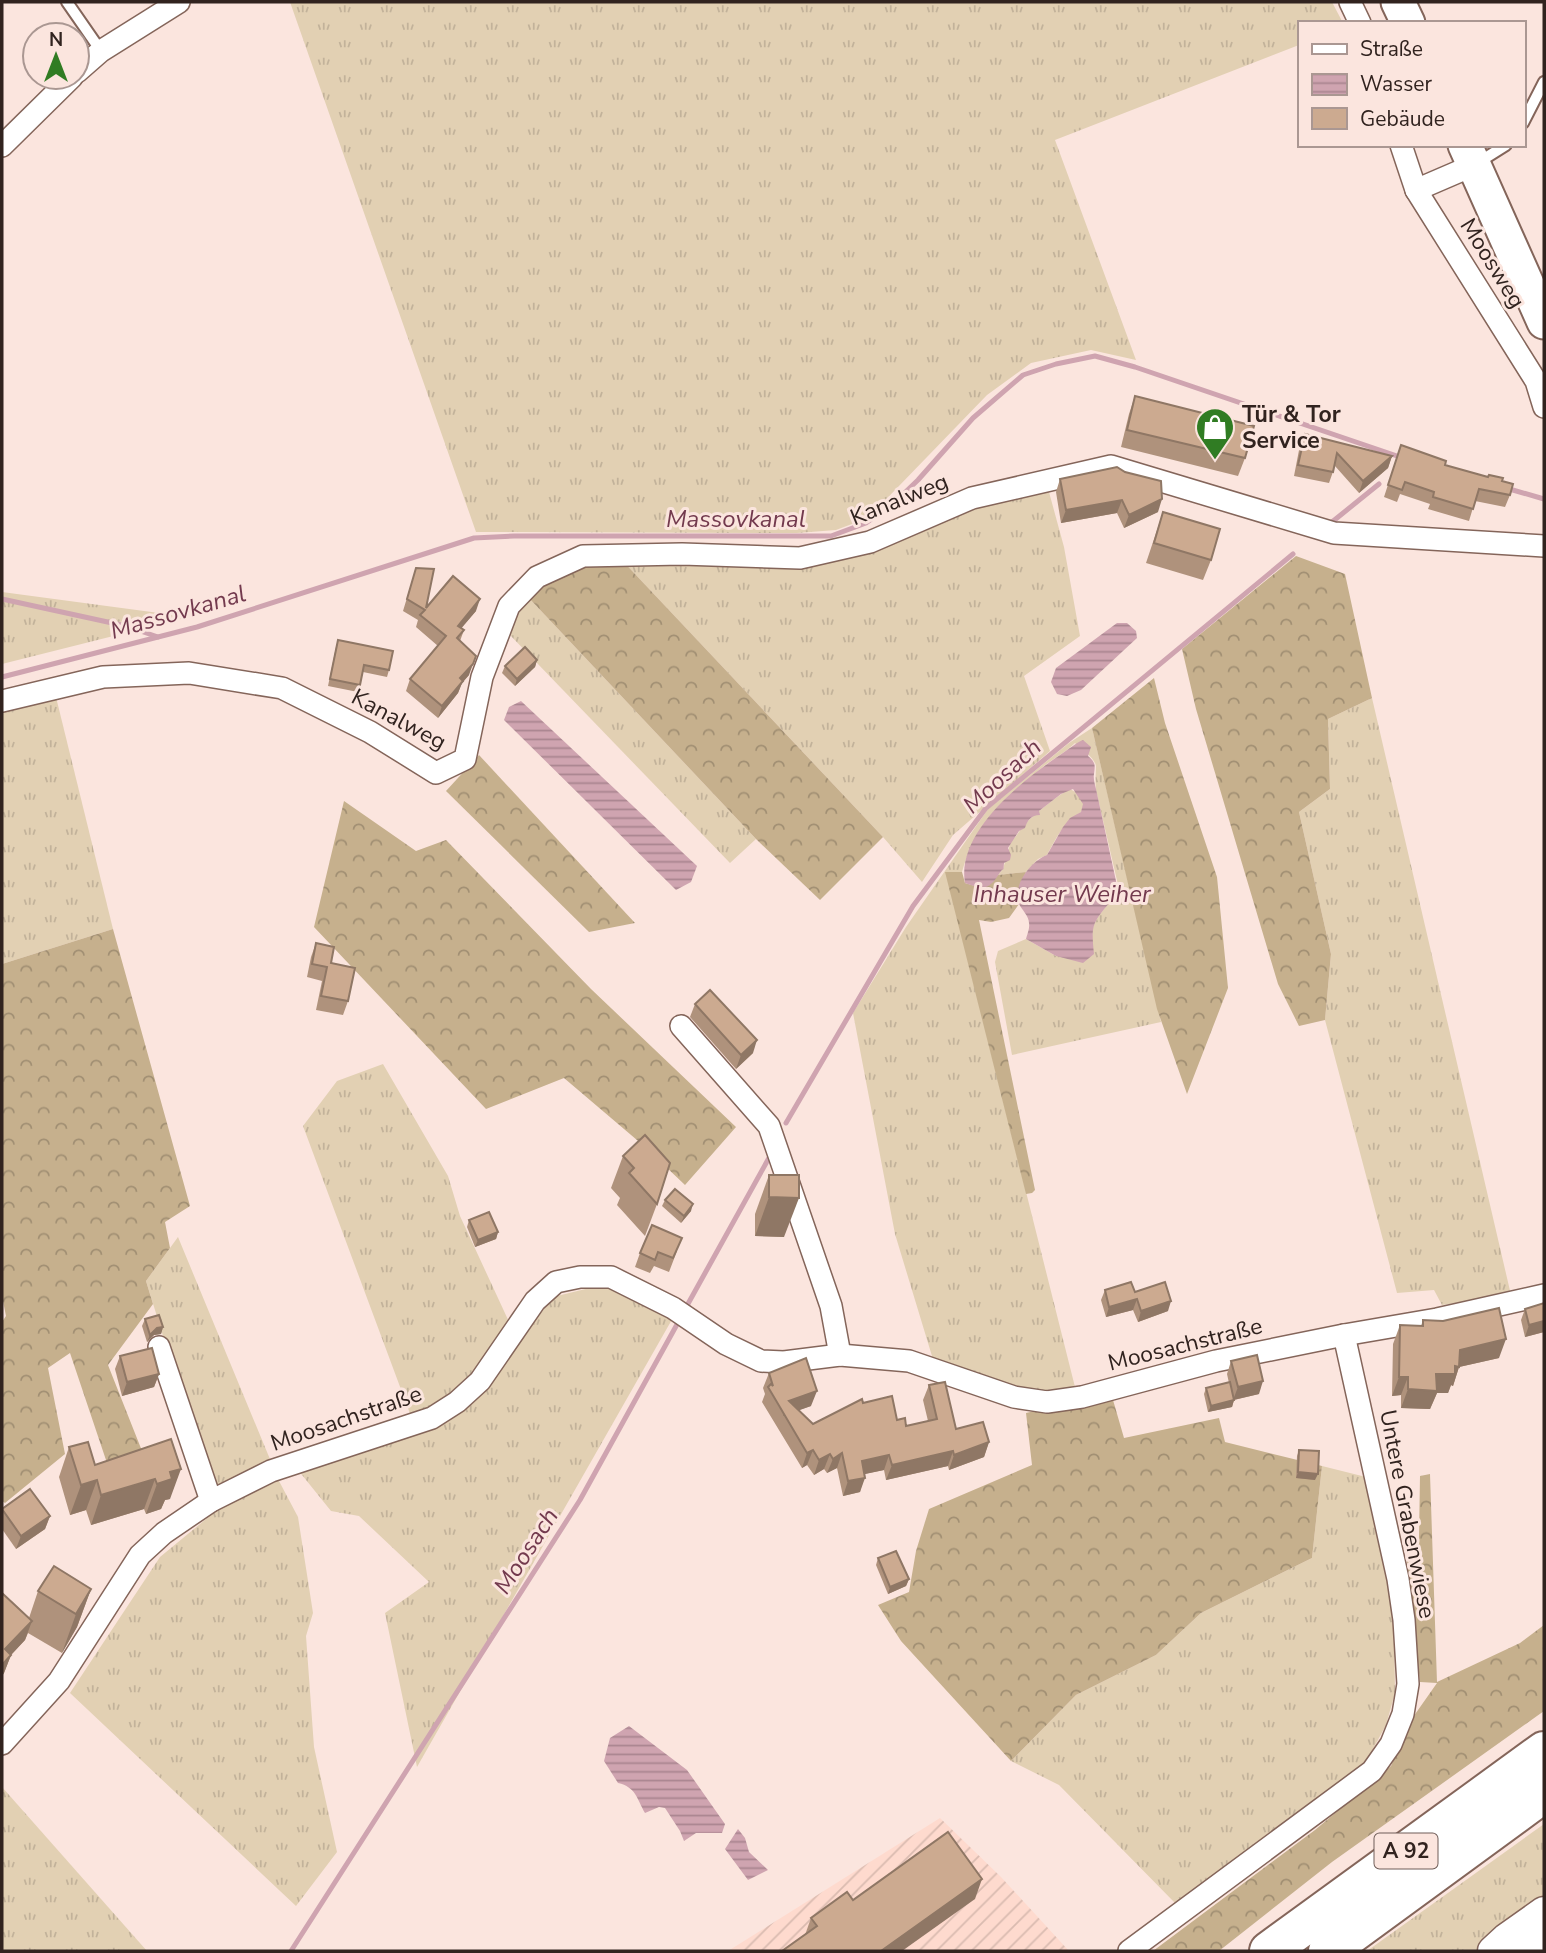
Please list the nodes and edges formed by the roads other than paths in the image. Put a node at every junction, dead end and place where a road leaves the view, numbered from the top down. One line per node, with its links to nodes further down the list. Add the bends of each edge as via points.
1 (67, 2): 7 (lane)
2 (179, 2): 7 (street)
3 (1350, 2): 5 (street)
4 (1398, 2): 6 (main road)
5 (1359, 21)
6 (1407, 21)
7 (101, 51): 8 (street)
8 (91, 60)
9 (1544, 82): 11 (lane)
10 (58, 91): 12 (street)
11 (1525, 120)
12 (2, 146)
13 (1402, 147): 16 (street, Moosweg)
14 (1499, 147): 15 (lane)
15 (1470, 155): 16 (street); 17 (main road)
16 (1416, 190): 18 (street, Moosweg, via 1536,381)
17 (1544, 322)
18 (1544, 407)
19 (1544, 545): 20 (street, Kanalweg, via 1334,533 1111,466 972,498 870,542 800,558 583,556 537,577 509,606 482,677 465,759 436,773 370,732 282,688 189,673 103,677)
20 (2, 701)
21 (681, 1026): 25 (street, via 769,1126 831,1306)
22 (1544, 1295): 23 (street, Moosachstraße)
23 (1344, 1335): 25 (street, Moosachstraße, via 1047,1402 1014,1398 909,1361); 32 (street, Untere Grabenwiese, via 1398,1578 1408,1684 1403,1714 1391,1744 1372,1771)
24 (159, 1347): 26 (street)
25 (840, 1355): 26 (street, Moosachstraße, via 761,1361 611,1277 556,1282 535,1301 480,1381 441,1413 271,1471)
26 (211, 1502): 27 (street, Moosachstraße, via 140,1555 59,1681)
27 (2, 1744)
28 (1544, 1751): 33 (highway, A 92)
29 (1544, 1793): 34 (highway, A 92)
30 (1544, 1912): 35 (main road)
31 (1544, 1940): 36 (main road)
32 (1129, 1951)
33 (1269, 1951)
34 (1328, 1951)
35 (1493, 1951)
36 (1527, 1951)

